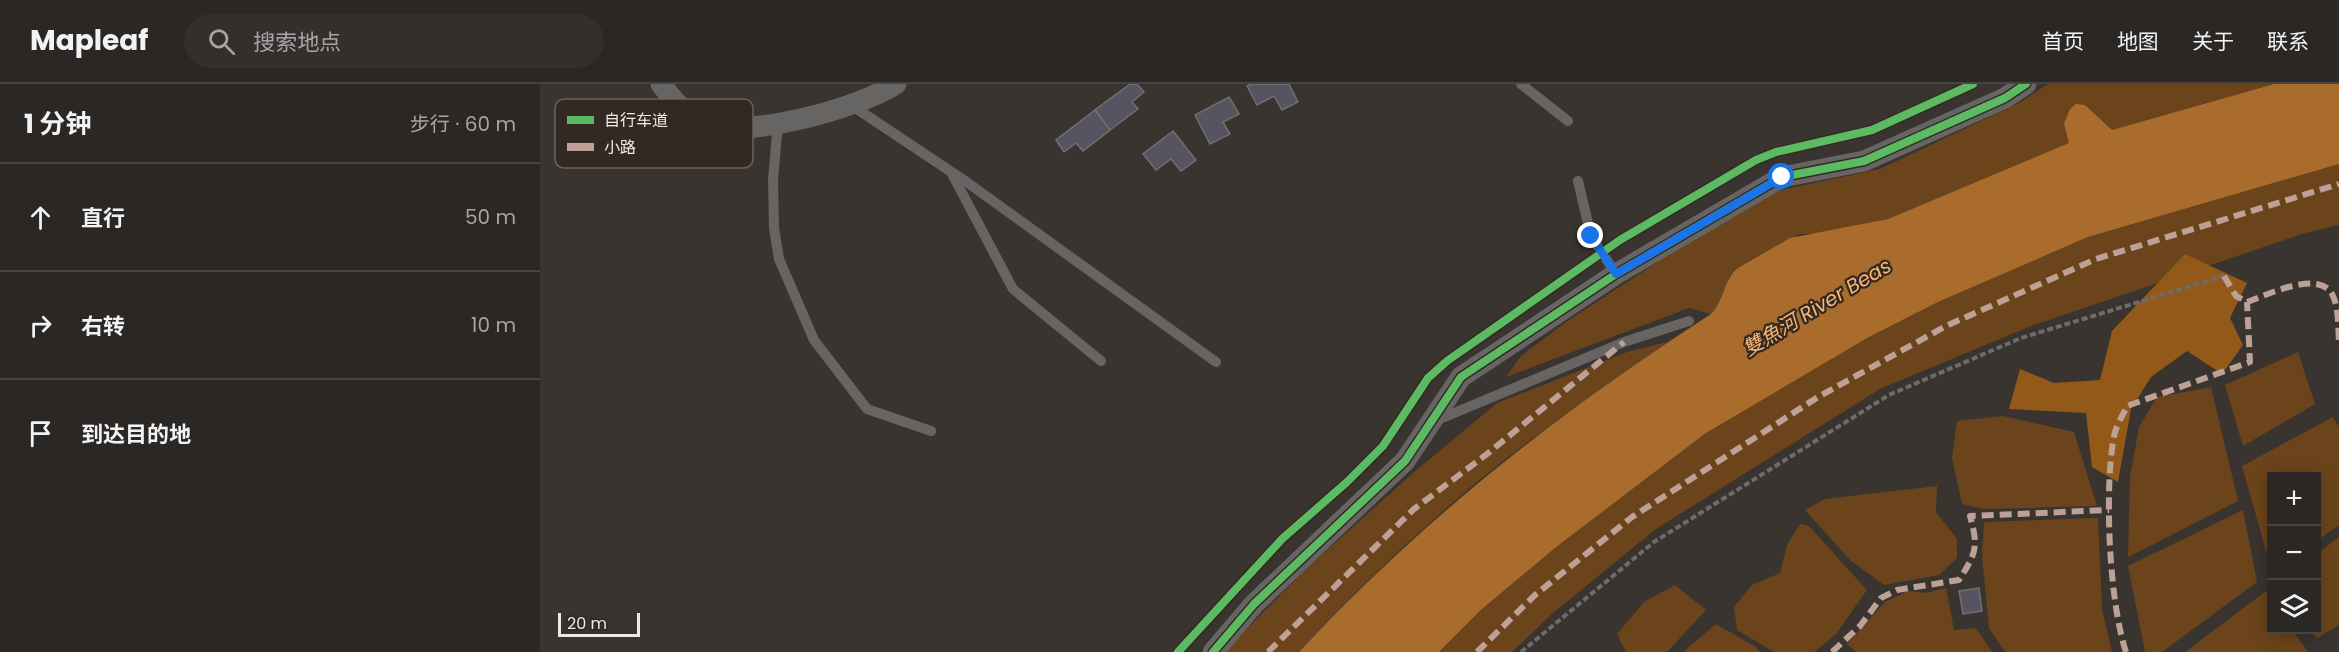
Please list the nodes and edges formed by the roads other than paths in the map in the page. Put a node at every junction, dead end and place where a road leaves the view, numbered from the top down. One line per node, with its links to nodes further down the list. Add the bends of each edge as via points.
1 (661, 84): 5 (street)
2 (896, 84): 6 (street)
3 (1521, 84): 7 (lane)
4 (2026, 84): 12 (street, via 2005,98 1864,161 1782,177)
5 (673, 99)
6 (851, 105): 8 (street); 10 (lane)
7 (1568, 121)
8 (778, 123): 9 (street); 17 (lane, via 773,180 779,259 814,340 867,409)
9 (753, 126)
10 (951, 171): 14 (lane, via 1013,289); 15 (lane)
11 (1578, 182): 12 (lane, via 1591,236)
12 (1616, 274): 16 (street, via 1461,377)
13 (1689, 321): 16 (lane, via 1624,342)
14 (1101, 361)
15 (1216, 362)
16 (1432, 423): 18 (street, via 1406,461 1254,604)
17 (931, 431)
18 (1213, 652)

